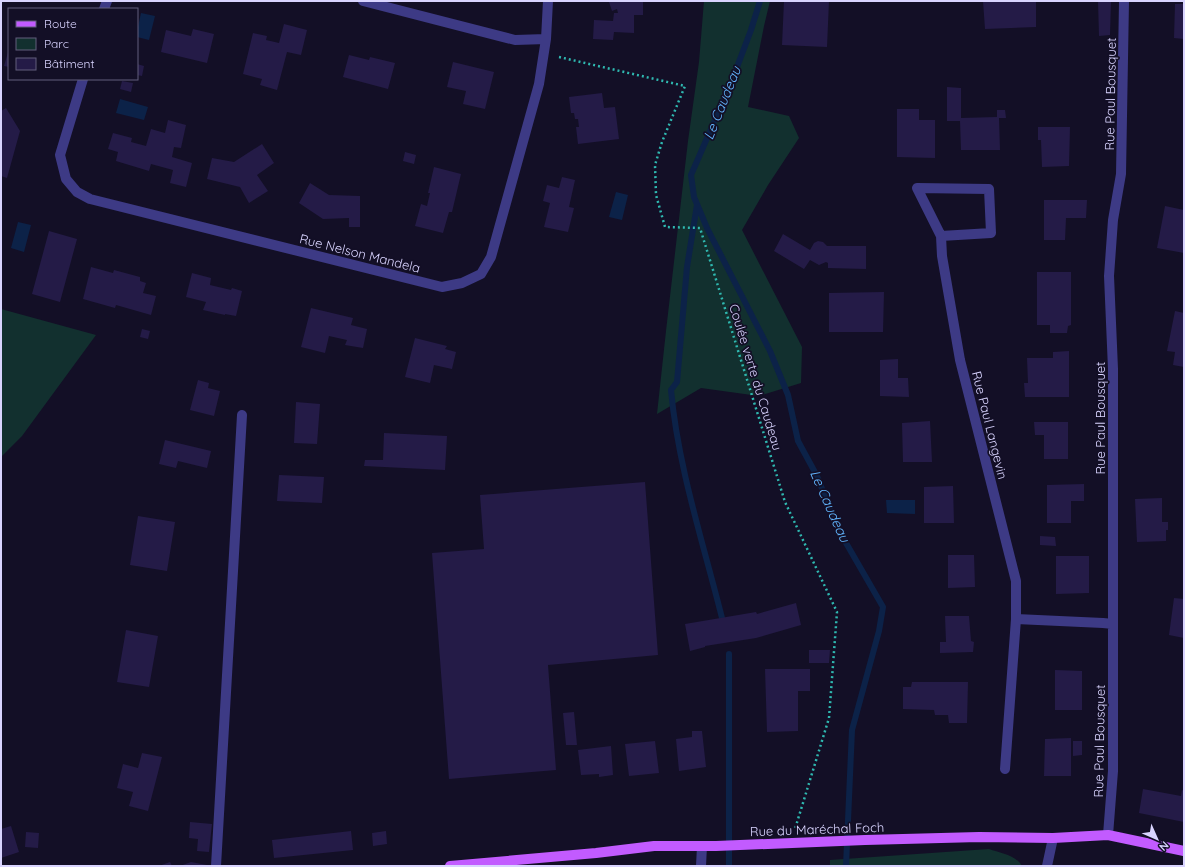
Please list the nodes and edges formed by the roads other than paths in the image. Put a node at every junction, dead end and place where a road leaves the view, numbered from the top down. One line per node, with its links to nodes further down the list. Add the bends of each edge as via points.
1 (363, 1): 4 (street, via 515,40)
2 (548, 1): 4 (street, Rue Nelson Mandela)
3 (1124, 1): 9 (street, Rue Paul Bousquet, via 1121,174 1113,220 1109,276 1113,369)
4 (546, 40): 5 (street, Rue Nelson Mandela, via 539,84 491,257 481,274 462,283 442,287 90,199 77,192 66,179 60,155)
5 (83, 80)
6 (941, 236): 6 (street, Rue Paul Langevin, via 991,233 989,189 917,188); 8 (street, Rue Paul Langevin, via 942,256 960,360 1016,581)
7 (242, 415): 15 (street)
8 (1016, 620): 9 (street); 10 (street, Rue Paul Langevin)
9 (1113, 624): 11 (street, Rue Paul Bousquet, via 1113,771)
10 (1005, 769)
11 (1108, 835): 12 (main road, Rue du Maréchal Foch); 14 (main road, Rue du Maréchal Foch)
12 (1053, 838): 13 (main road, Rue du Maréchal Foch, via 979,837); 18 (street)
13 (702, 846): 16 (main road, Rue du Maréchal Foch, via 654,846); 17 (street)
14 (1184, 851)
15 (216, 866)
16 (450, 866)
17 (701, 866)
18 (1047, 866)

